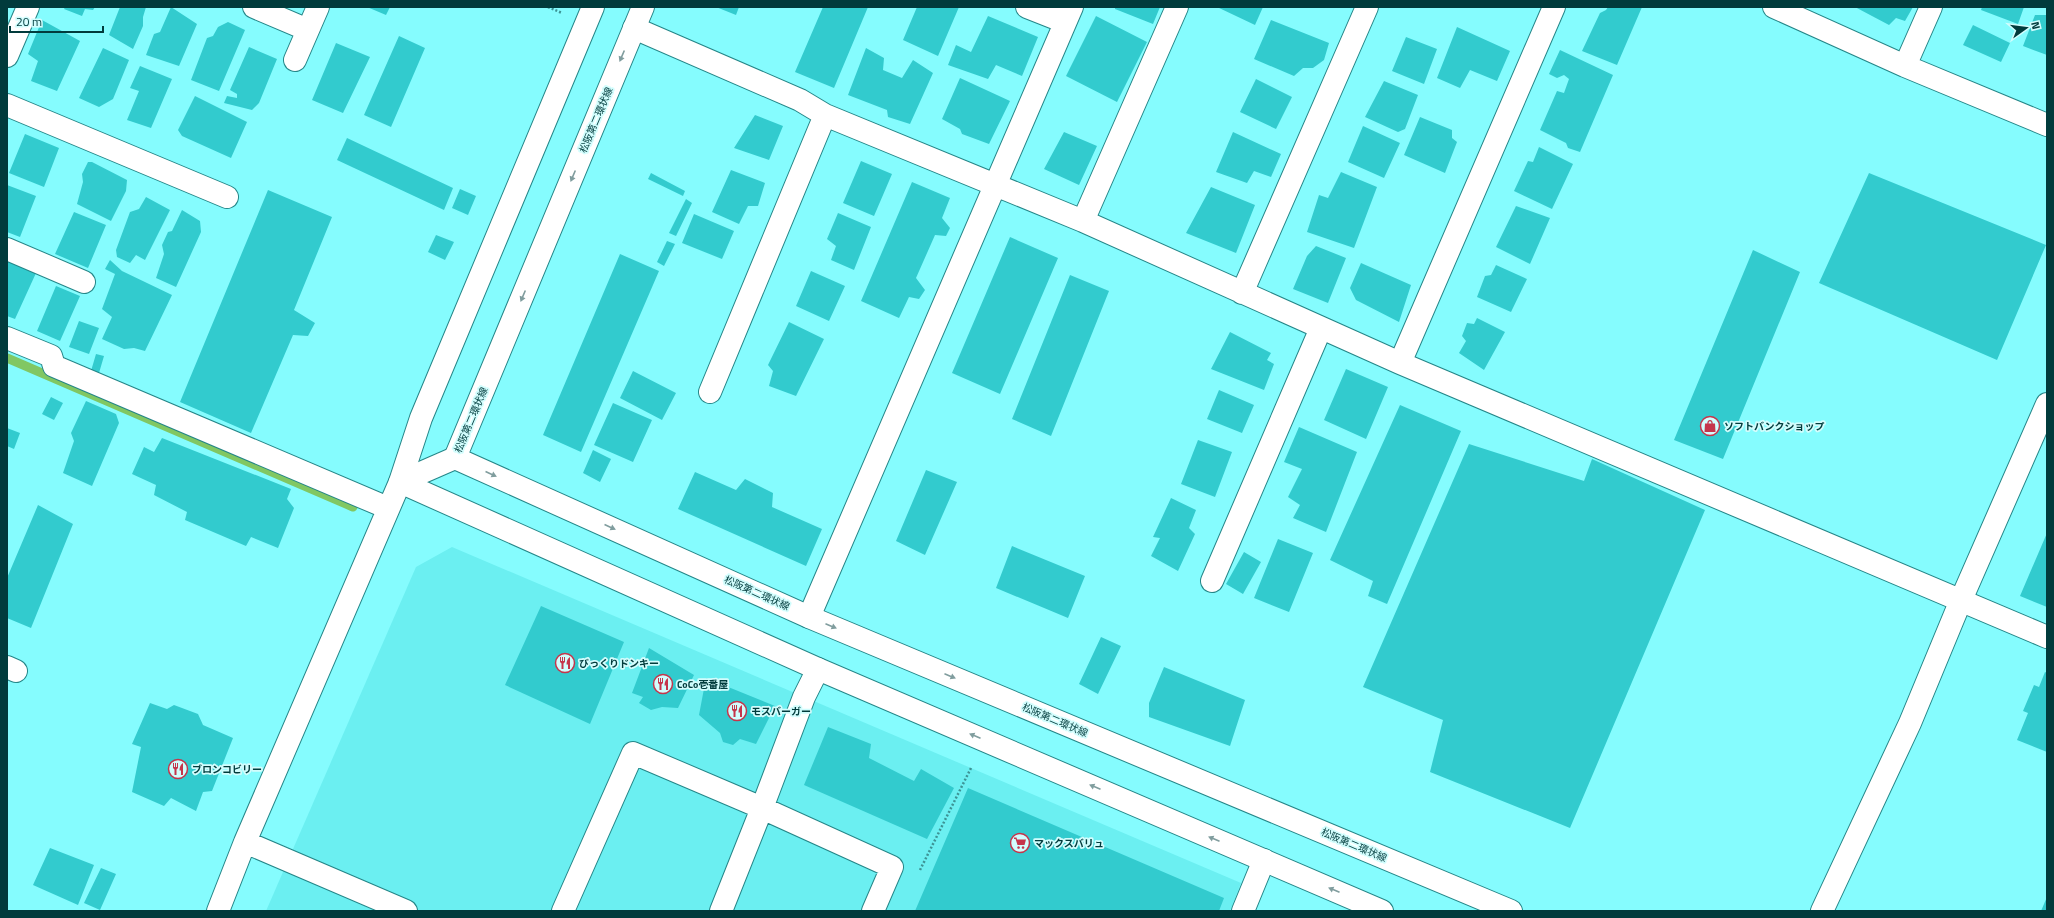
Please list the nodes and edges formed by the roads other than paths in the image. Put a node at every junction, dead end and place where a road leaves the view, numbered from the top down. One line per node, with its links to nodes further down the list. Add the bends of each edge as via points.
1 (28, 7): 15 (street)
2 (254, 7): 14 (street)
3 (318, 7): 14 (street)
4 (593, 7): 33 (street, via 421,418)
5 (643, 7): 13 (street, 松阪第二環状線)
6 (1027, 7): 12 (street)
7 (1178, 7): 23 (street)
8 (1366, 7): 26 (street)
9 (1554, 7): 29 (street)
10 (1774, 7): 17 (street)
11 (1931, 7): 17 (street)
12 (1068, 15): 21 (street)
13 (634, 28): 19 (street, via 800,100); 32 (street, 松阪第二環状線, one-way to 32)
14 (308, 30): 16 (street)
15 (7, 56)
16 (295, 60)
17 (1905, 66): 20 (street)
18 (7, 105): 22 (street)
19 (825, 116): 21 (street); 30 (street)
20 (2047, 125)
21 (994, 185): 23 (street); 37 (street)
22 (227, 197)
23 (1083, 221): 26 (street)
24 (7, 249): 25 (street)
25 (84, 282)
26 (1242, 293): 27 (street)
27 (1320, 328): 29 (street); 35 (street)
28 (7, 338): 34 (street, via 51,356 54,366)
29 (1400, 363): 36 (street)
30 (710, 392)
31 (2047, 404): 36 (street)
32 (455, 458): 33 (street); 37 (street, 松阪第二環状線, one-way to 37)
33 (400, 482): 34 (street); 39 (street)
34 (388, 508): 41 (street)
35 (1212, 581)
36 (1961, 600): 38 (street); 51 (street, via 1910,723)
37 (809, 617): 50 (street, 松阪第二環状線, one-way to 50)
38 (2047, 637)
39 (818, 669): 40 (street, via 804,697); 42 (street, one-way to 39)
40 (762, 808): 46 (street, via 633,752); 47 (street); 48 (street, via 892,867)
41 (245, 842): 44 (street); 45 (street)
42 (1264, 860): 43 (street, one-way to 42); 49 (street)
43 (1370, 909)
44 (218, 911)
45 (406, 911)
46 (563, 911)
47 (721, 911)
48 (874, 911)
49 (1243, 911)
50 (1512, 911)
51 (1822, 911)

